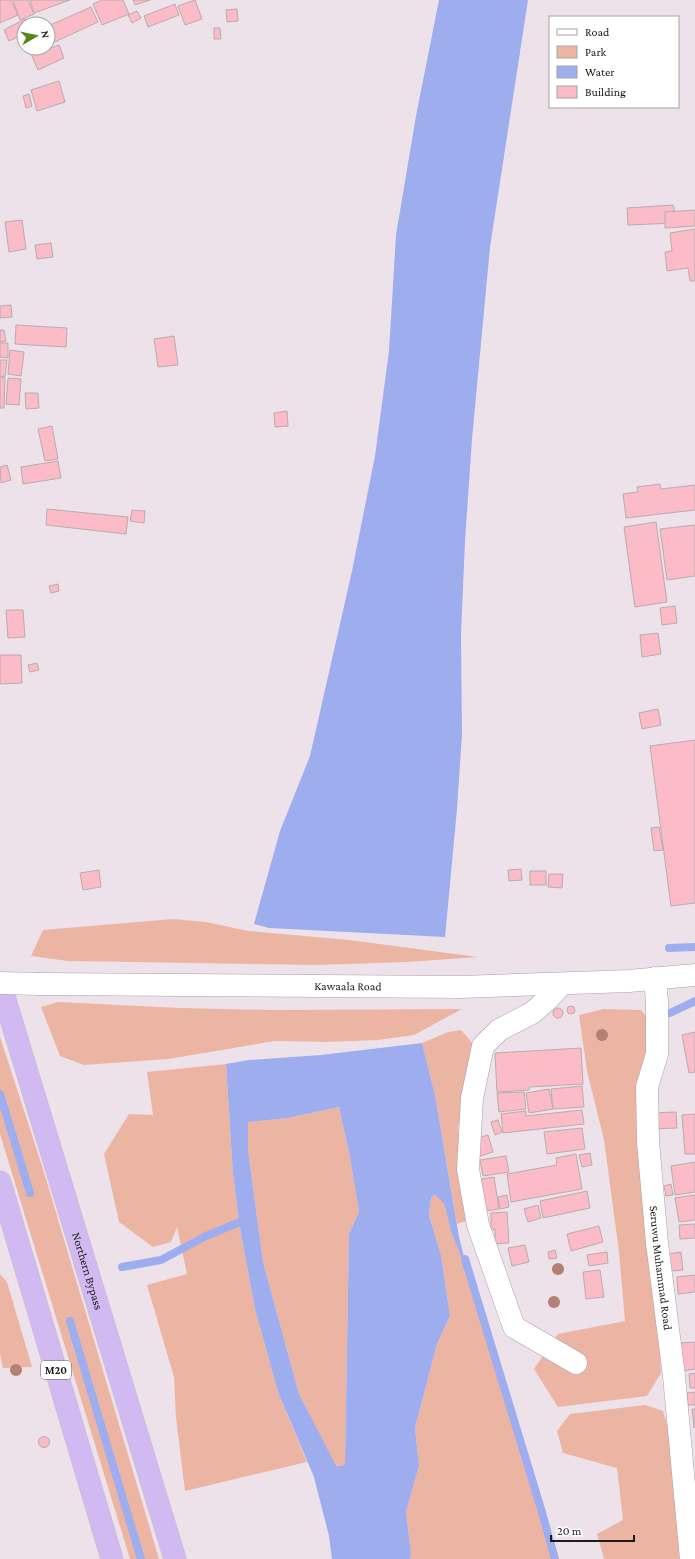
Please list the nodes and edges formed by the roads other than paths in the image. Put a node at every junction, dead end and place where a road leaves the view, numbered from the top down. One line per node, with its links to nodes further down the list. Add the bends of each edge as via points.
1 (695, 975): 2 (street, Kawaala Road)
2 (655, 978): 4 (street, Kawaala Road); 9 (street, Seruwu Muhammad Road, via 657,1054 647,1087 648,1142)
3 (0, 983): 4 (street, Kawaala Road, bridge, via 460,987); 8 (highway, Northern Bypass)
4 (562, 984): 6 (street, via 532,1013 499,1030 483,1046 472,1098 468,1169 478,1225 514,1328)
5 (0, 1182): 7 (highway, M20)
6 (576, 1363)
7 (112, 1559)
8 (175, 1559)
9 (691, 1559)

